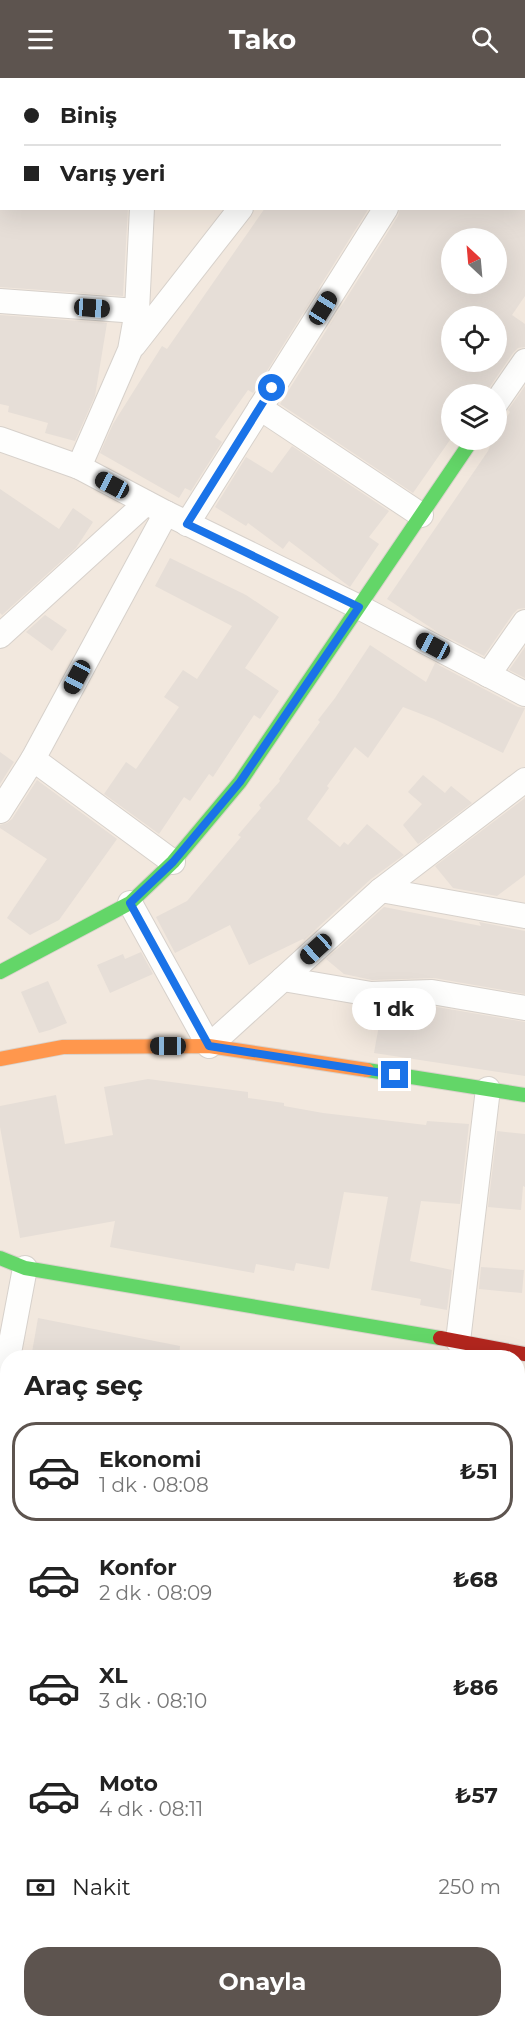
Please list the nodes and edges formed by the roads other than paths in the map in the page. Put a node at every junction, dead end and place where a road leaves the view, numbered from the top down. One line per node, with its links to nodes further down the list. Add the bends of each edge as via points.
1 (142, 210): 5 (street)
2 (239, 210): 6 (street)
3 (385, 210): 9 (street)
4 (0, 301): 5 (street)
5 (137, 311): 6 (street)
6 (130, 350): 12 (street)
7 (525, 361): 8 (street)
8 (507, 387)
9 (260, 408): 13 (street); 14 (street)
10 (0, 439): 12 (street)
11 (465, 450): 14 (street)
12 (79, 467): 13 (street)
13 (166, 513): 15 (street); 17 (street); 20 (street)
14 (421, 515): 15 (street)
15 (359, 607): 18 (street); 23 (street, via 240,782)
16 (525, 622): 18 (street)
17 (2, 630)
18 (488, 675): 19 (street)
19 (525, 694)
20 (33, 759): 22 (street); 23 (street)
21 (525, 780): 24 (street)
22 (0, 812)
23 (173, 862): 25 (street)
24 (381, 890): 26 (street); 28 (street)
25 (130, 903): 27 (street); 30 (street)
26 (525, 916)
27 (0, 972)
28 (283, 979): 29 (street, via 371,993 432,992); 30 (street)
29 (525, 1008)
30 (209, 1046): 31 (street, via 63,1047); 32 (street)
31 (0, 1059)
32 (488, 1089): 33 (street); 36 (street)
33 (525, 1095)
34 (0, 1258): 35 (street)
35 (25, 1268): 36 (street); 37 (street)
36 (458, 1341): 38 (street)
37 (10, 1350)
38 (504, 1350)

